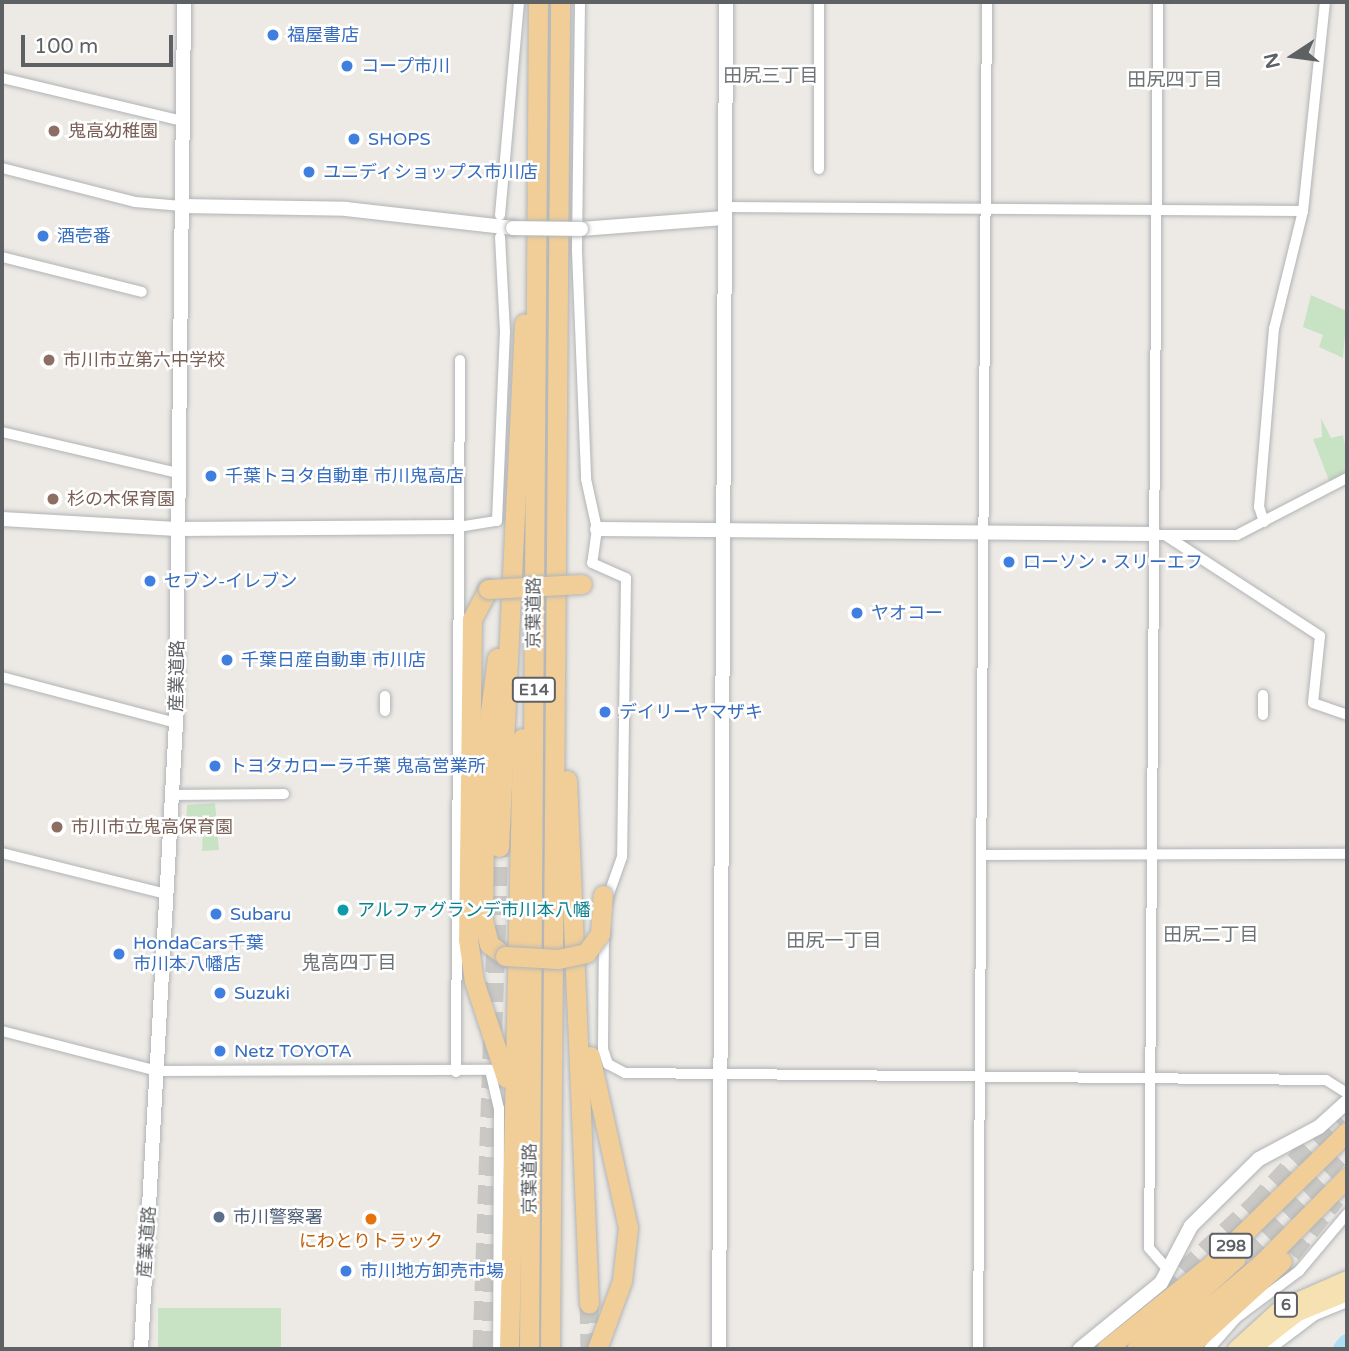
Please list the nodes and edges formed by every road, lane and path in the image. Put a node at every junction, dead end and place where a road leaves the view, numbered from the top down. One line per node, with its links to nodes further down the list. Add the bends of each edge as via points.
1 (184, 2): 12 (street, 産業道路)
2 (519, 2): 21 (street)
3 (538, 2): 13 (highway, 京葉道路 / E14)
4 (560, 2): 40 (highway, 京葉道路 / E14)
5 (580, 2): 33 (street, via 577,251 586,479)
6 (726, 2): 20 (street)
7 (820, 2): 15 (street)
8 (987, 2): 17 (street)
9 (1158, 2): 18 (street)
10 (1325, 2): 19 (street)
11 (2, 78): 12 (street)
12 (182, 121): 16 (street, 産業道路)
13 (536, 147): 37 (highway); 38 (highway, 京葉道路 / E14)
14 (2, 168): 16 (street, via 135,202)
15 (819, 169)
16 (182, 206): 20 (street, bridge, via 346,209 513,228 581,229); 27 (street, 産業道路)
17 (985, 210): 18 (street); 20 (street); 35 (street)
18 (1157, 210): 19 (street); 36 (street)
19 (1303, 211): 30 (street, via 1274,329 1259,507)
20 (724, 212): 34 (street)
21 (500, 215)
22 (500, 237): 31 (street, via 505,332 497,521)
23 (2, 257): 24 (street)
24 (142, 292)
25 (460, 360): 31 (street)
26 (2, 432): 27 (street)
27 (178, 473): 32 (street, 産業道路)
28 (1347, 478): 30 (street)
29 (2, 519): 32 (street)
30 (1264, 522): 36 (street, via 1237,535)
31 (458, 527): 32 (street); 60 (street)
32 (177, 528): 47 (street, 産業道路)
33 (597, 529): 34 (street); 61 (street, via 593,567 620,570 626,578 622,857 606,899 605,1058 625,1073)
34 (723, 532): 35 (street); 61 (street)
35 (983, 533): 36 (street); 54 (street)
36 (1160, 535): 46 (street, via 1320,636 1312,703); 51 (street)
37 (511, 549): 50 (highway); 56 (highway, bridge, via 485,765 484,926 489,944 505,956 558,959 586,953 601,930)
38 (535, 556): 66 (highway, via 519,772); 78 (highway, 京葉道路 / E14)
39 (582, 584): 66 (highway, bridge, via 488,589 476,604 471,624 468,939)
40 (556, 597): 57 (highway); 79 (highway, 京葉道路 / E14)
41 (2, 677): 47 (street)
42 (1263, 695): 45 (street)
43 (385, 696): 44 (street)
44 (385, 711)
45 (1263, 715)
46 (1347, 715)
47 (176, 723): 49 (street, 産業道路)
48 (284, 794): 49 (street)
49 (172, 795): 55 (street, 産業道路)
50 (499, 847)
51 (1154, 852): 53 (street); 54 (street); 63 (street)
52 (2, 853): 55 (street)
53 (1347, 854)
54 (982, 855): 62 (street)
55 (167, 894): 59 (street, 産業道路)
56 (603, 895)
57 (579, 1007): 74 (highway); 80 (highway, via 628,1228 622,1281)
58 (2, 1031): 59 (street)
59 (158, 1071): 60 (street); 75 (street, 産業道路)
60 (456, 1072): 76 (street, via 490,1070 499,1108)
61 (719, 1073): 62 (street); 81 (street)
62 (979, 1078): 63 (street); 82 (street)
63 (1150, 1079): 64 (street, via 1326,1080); 70 (street, via 1149,1248)
64 (1347, 1093)
65 (1347, 1102): 70 (street, via 1319,1127 1259,1159 1191,1226)
66 (511, 1103): 77 (highway)
67 (1347, 1133): 84 (highway, 298, via 1212,1264); 85 (highway, 298, via 1219,1274)
68 (1346, 1178): 86 (highway, 298, via 1262,1263); 87 (highway, 298, via 1283,1261)
69 (1347, 1214): 88 (street, via 1299,1271 1236,1318)
70 (1170, 1271): 83 (street)
71 (1347, 1279): 89 (main road, 6, via 1281,1308)
72 (1347, 1293): 90 (main road, 6, via 1298,1313)
73 (1347, 1302): 91 (street, via 1315,1315)
74 (589, 1304)
75 (141, 1349)
76 (498, 1349)
77 (509, 1349)
78 (528, 1349)
79 (550, 1349)
80 (597, 1349)
81 (719, 1349)
82 (978, 1349)
83 (1080, 1349)
84 (1106, 1349)
85 (1136, 1349)
86 (1160, 1349)
87 (1186, 1349)
88 (1209, 1349)
89 (1236, 1349)
90 (1252, 1349)
91 (1270, 1349)

